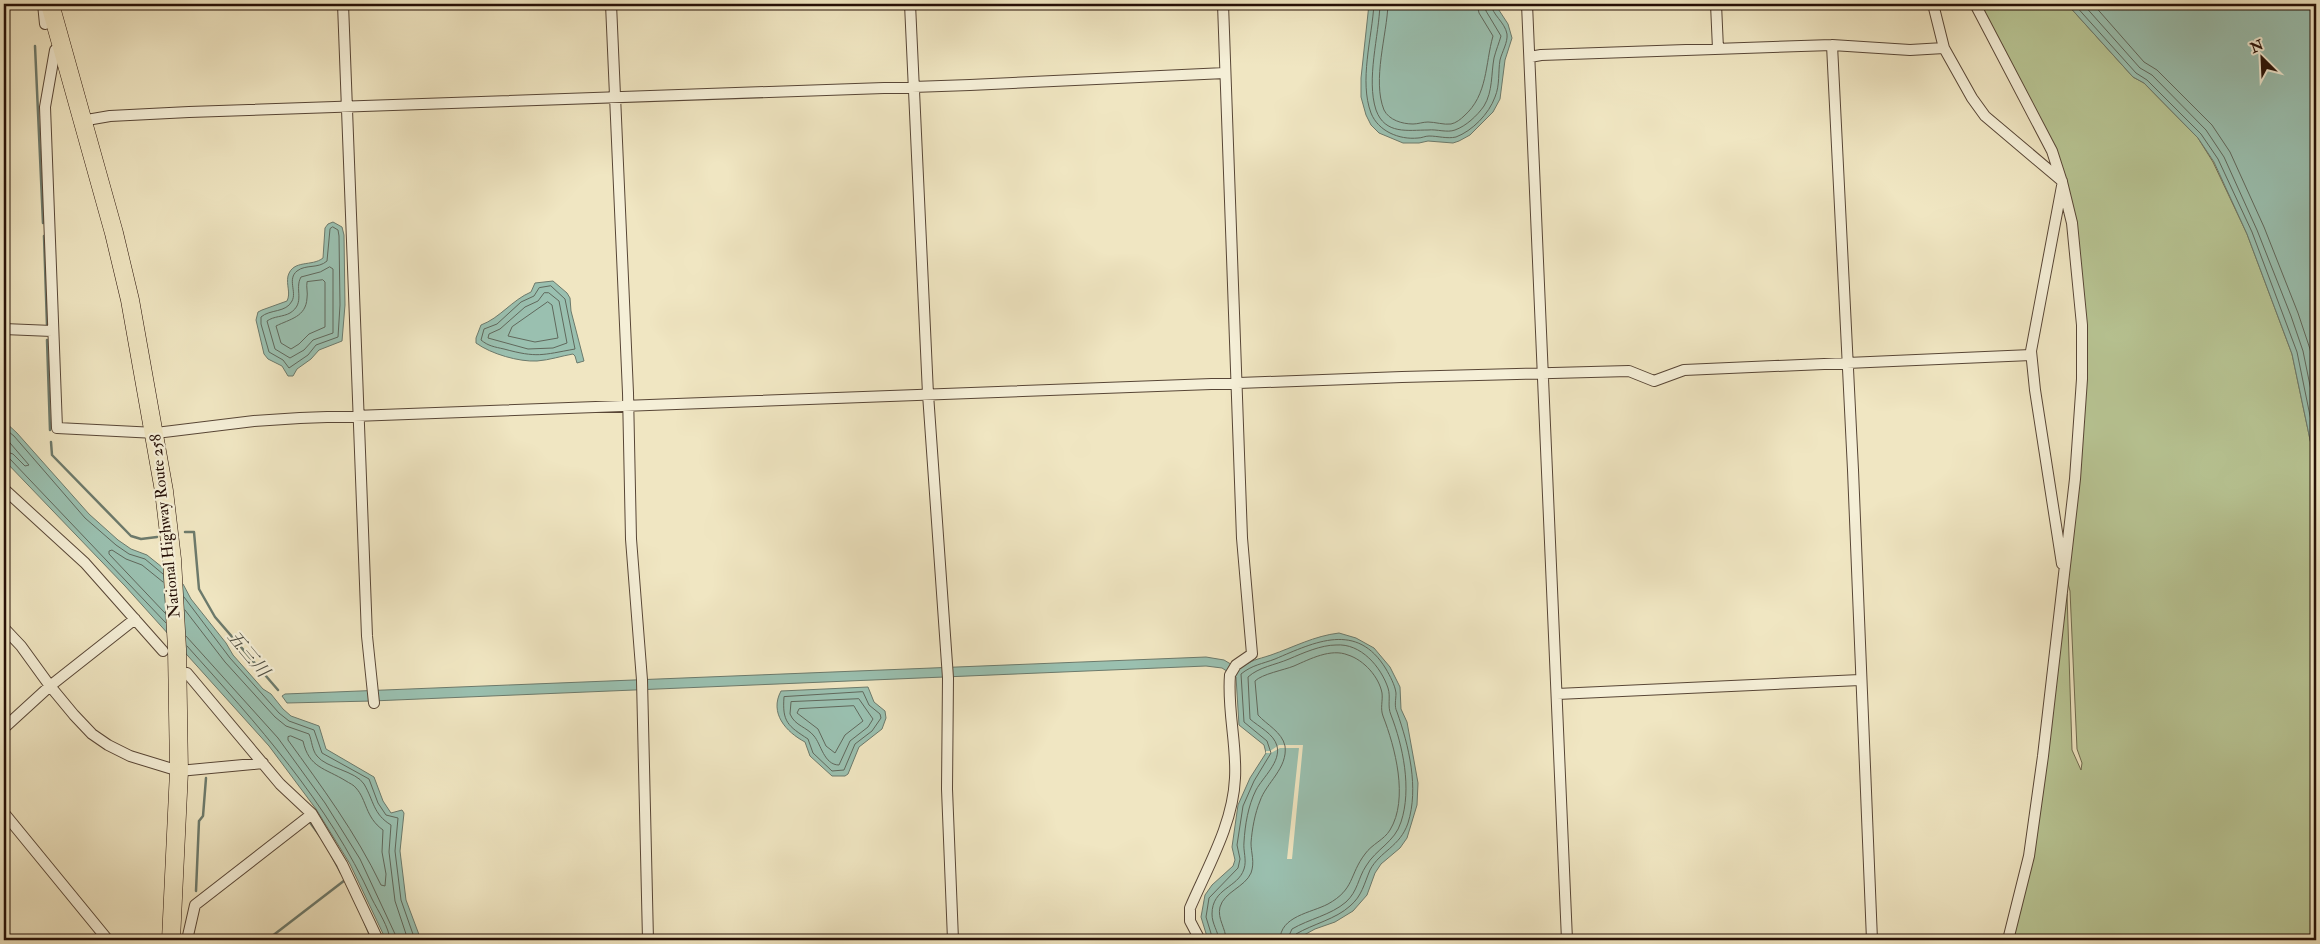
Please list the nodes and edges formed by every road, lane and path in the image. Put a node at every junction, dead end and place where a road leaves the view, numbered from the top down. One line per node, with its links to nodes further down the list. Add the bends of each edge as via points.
1 (36, 4): 12 (highway, National Highway Route 258)
2 (43, 4): 12 (street)
3 (50, 4): 22 (highway, National Highway Route 258)
4 (343, 4): 21 (street)
5 (611, 4): 20 (street)
6 (910, 4): 19 (street)
7 (1223, 4): 18 (street)
8 (1528, 4): 17 (street)
9 (1716, 4): 14 (street)
10 (1933, 4): 15 (street)
11 (1975, 4): 23 (street, via 2052,151)
12 (45, 24): 16 (highway, National Highway Route 258)
13 (1832, 45): 14 (street); 15 (street, via 1910,50); 27 (street)
14 (1718, 48): 17 (street)
15 (1944, 48): 23 (street, via 1985,116)
16 (55, 50): 22 (highway, National Highway Route 258); 25 (street, via 44,108)
17 (1530, 57): 28 (street)
18 (1225, 73): 19 (street); 29 (street)
19 (914, 86): 20 (street); 30 (street)
20 (614, 97): 21 (street); 31 (street)
21 (347, 107): 22 (street, via 110,116); 32 (street)
22 (81, 121): 33 (highway, National Highway Route 258, via 128,291)
23 (2062, 182): 26 (street); 35 (street, via 2073,231 2082,325 2082,379)
24 (4, 329): 25 (street)
25 (52, 331): 33 (street, via 57,428)
26 (2031, 355): 27 (street); 35 (street)
27 (1847, 364): 28 (street, via 1684,370 1654,380 1629,371); 40 (street)
28 (1542, 374): 29 (street); 42 (street)
29 (1238, 383): 30 (street); 55 (street, via 1242,538 1252,654 1236,665 1230,675 1235,777 1232,804 1190,908 1190,921)
30 (928, 394): 31 (street); 54 (street, via 948,666 946,789)
31 (628, 406): 32 (street); 53 (street, via 631,539 642,685)
32 (360, 416): 33 (street, via 254,421); 43 (street, via 367,636)
33 (156, 434): 38 (highway, National Highway Route 258, via 172,559)
34 (4, 489): 36 (street, via 85,563)
35 (2064, 577): 58 (street, via 2029,856)
36 (135, 620): 38 (street); 41 (street)
37 (4, 628): 41 (street)
38 (170, 650): 46 (highway, National Highway Route 258)
39 (187, 673): 45 (street)
40 (1860, 680): 42 (street); 57 (street)
41 (50, 686): 44 (street); 46 (street, via 92,734 108,746)
42 (1557, 694): 56 (street)
43 (374, 698)
44 (4, 728)
45 (263, 763): 46 (street); 48 (street)
46 (179, 771): 50 (highway, National Highway Route 258)
47 (4, 813): 49 (street)
48 (312, 814): 51 (street, via 195,905); 52 (street, via 342,864)
49 (108, 940)
50 (171, 940)
51 (187, 940)
52 (378, 940)
53 (648, 940)
54 (953, 940)
55 (1200, 940)
56 (1567, 940)
57 (1872, 940)
58 (2008, 940)

